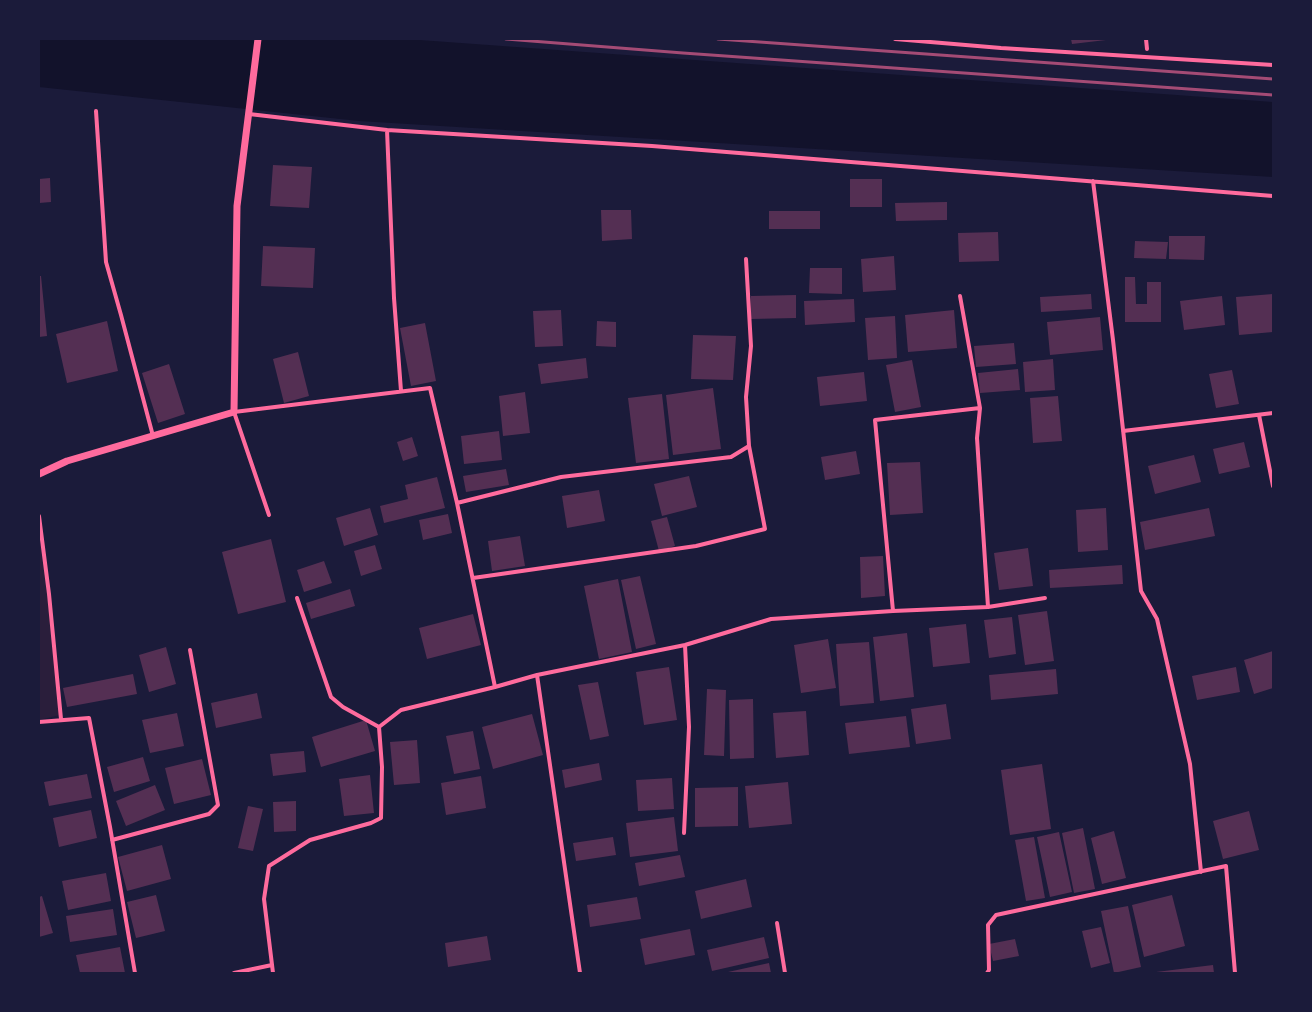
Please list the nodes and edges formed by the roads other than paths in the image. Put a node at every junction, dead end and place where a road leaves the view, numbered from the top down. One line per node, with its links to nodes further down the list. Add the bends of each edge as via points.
1 (258, 39): 7 (street)
2 (895, 39): 5 (street)
3 (1146, 39): 4 (street)
4 (1147, 49)
5 (1273, 65)
6 (96, 111): 19 (street, via 106,262)
7 (249, 114): 8 (street); 15 (street, via 237,206)
8 (387, 130): 9 (street, via 652,146); 13 (street)
9 (1093, 181): 10 (street); 18 (street)
10 (1273, 196)
11 (746, 260): 20 (street, via 751,346 746,397)
12 (960, 296): 14 (street)
13 (401, 392): 15 (street); 23 (street, via 430,388)
14 (980, 408): 29 (street, via 977,438); 30 (street, via 875,420)
15 (234, 412): 19 (street); 24 (street)
16 (1273, 413): 17 (street)
17 (1259, 415): 18 (street); 22 (street)
18 (1123, 431): 40 (street, via 1141,590 1157,619 1190,764)
19 (153, 436): 21 (street, via 67,461)
20 (749, 446): 23 (street, via 731,457 561,477); 26 (street, via 765,528 696,546)
21 (39, 474)
22 (1273, 486)
23 (457, 503): 26 (street)
24 (269, 515)
25 (39, 516): 35 (street)
26 (473, 578): 34 (street)
27 (297, 598): 37 (street, via 331,697 343,707)
28 (1045, 598): 29 (street)
29 (988, 607): 30 (street)
30 (893, 611): 31 (street, via 771,619)
31 (685, 645): 33 (street); 38 (street, via 689,727)
32 (190, 650): 39 (street, via 218,806 209,814)
33 (537, 675): 34 (street); 46 (street)
34 (495, 687): 37 (street, via 401,710)
35 (61, 719): 36 (street); 39 (street, via 89,718)
36 (39, 722)
37 (379, 727): 42 (street, via 382,767 381,818 310,840 269,866 264,899)
38 (684, 833)
39 (112, 840): 43 (street)
40 (1201, 872): 48 (street, via 996,915 988,925); 49 (street, via 1226,866)
41 (777, 923): 47 (street)
42 (272, 966): 44 (street); 45 (street)
43 (135, 973)
44 (234, 973)
45 (274, 973)
46 (580, 973)
47 (785, 973)
48 (987, 973)
49 (1235, 973)

